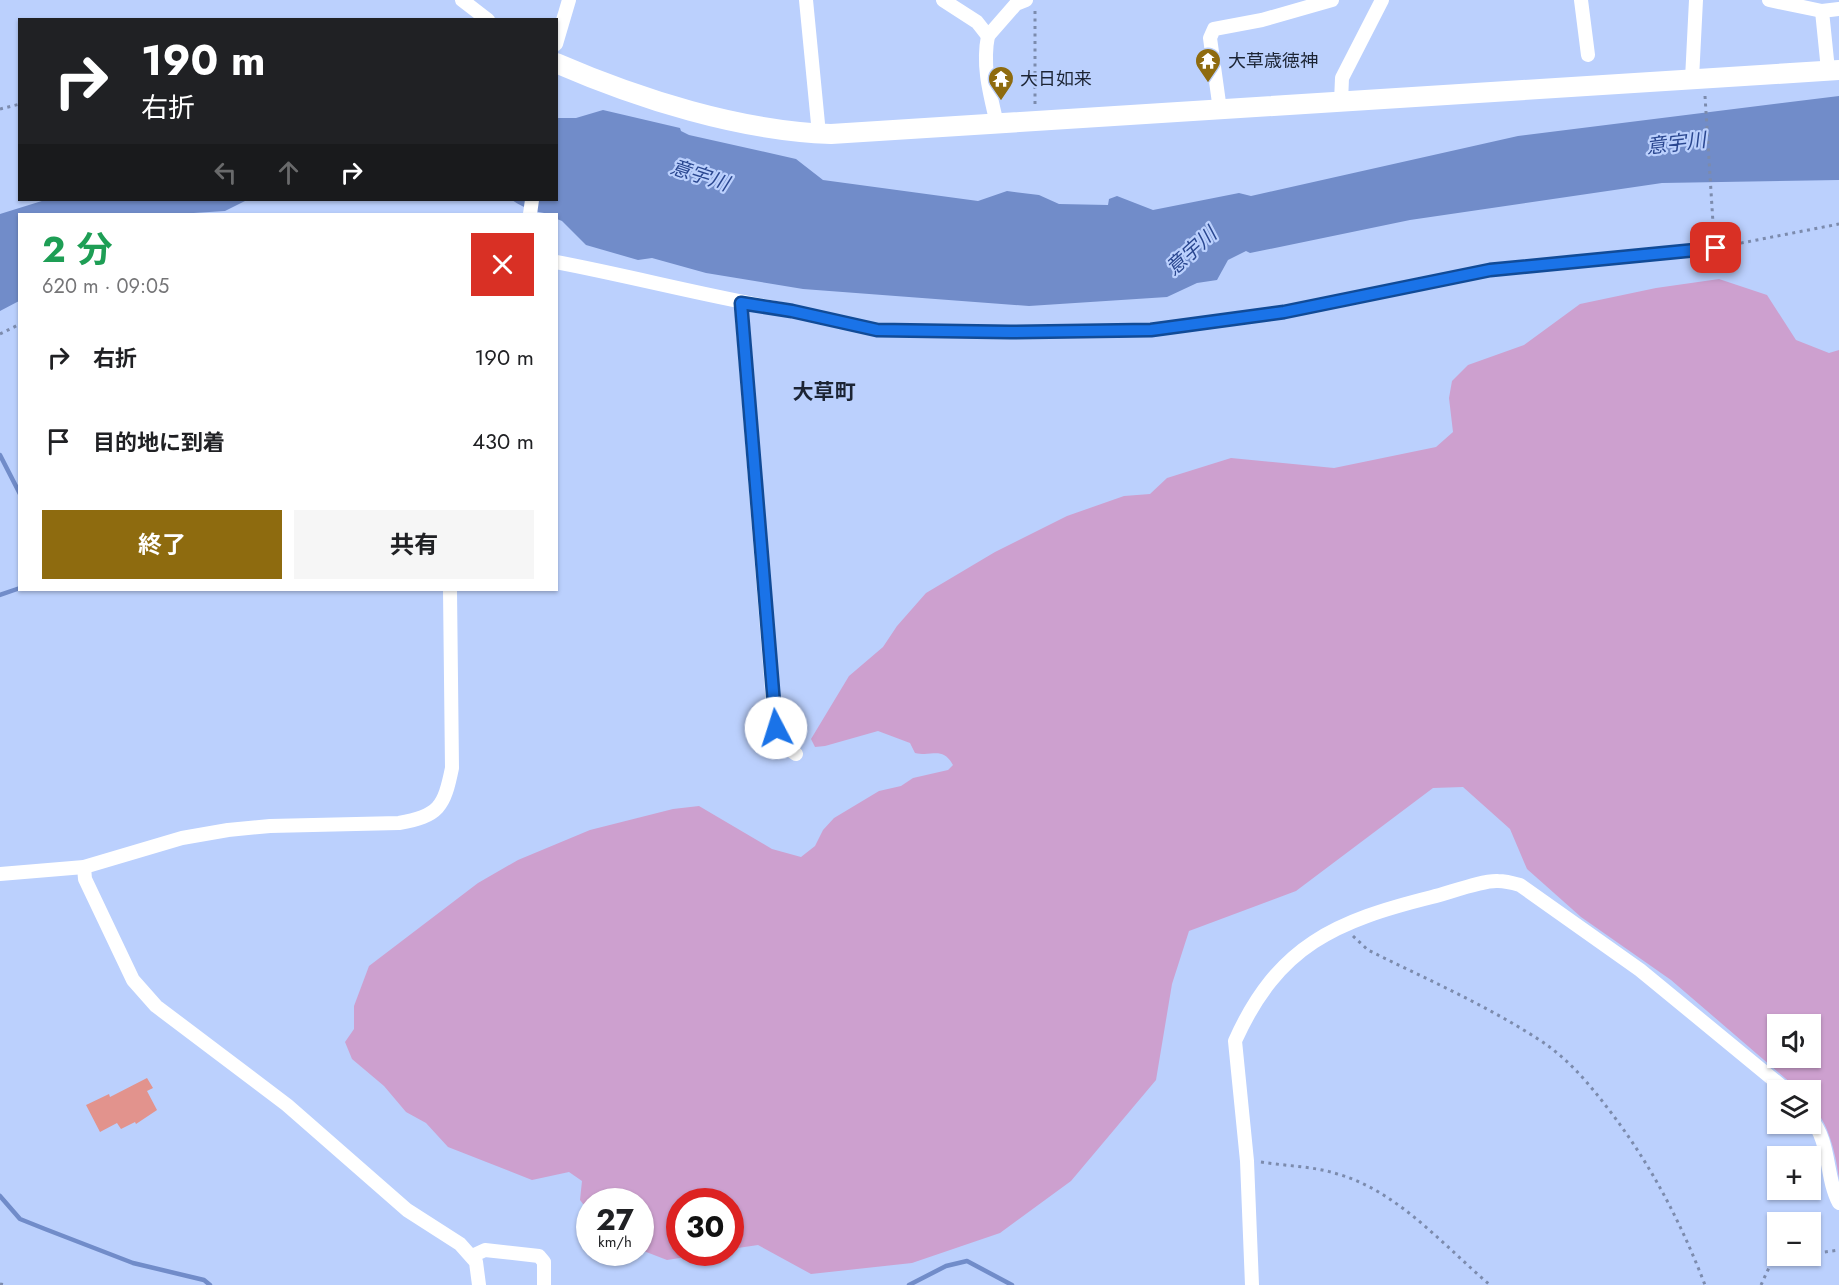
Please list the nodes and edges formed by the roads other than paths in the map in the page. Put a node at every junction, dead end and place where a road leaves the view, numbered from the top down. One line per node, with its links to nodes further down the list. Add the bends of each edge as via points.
1 (462, 0): 13 (street)
2 (568, 0): 15 (street)
3 (806, 0): 23 (street)
4 (943, 0): 14 (street, via 977,22)
5 (1026, 0): 14 (street, via 1016,4)
6 (1332, 0): 21 (street, via 1214,30 1210,38)
7 (1382, 0): 20 (street, via 1342,78)
8 (1581, 0): 16 (street)
9 (1696, 0): 19 (street)
10 (1768, 0): 12 (street)
11 (1839, 9): 12 (street)
12 (1822, 11): 18 (street)
13 (485, 18)
14 (988, 36): 22 (street, via 984,54)
15 (558, 37)
16 (1588, 55)
17 (558, 64): 23 (street, via 604,84 665,103 777,129)
18 (1834, 70): 19 (street)
19 (1698, 85): 20 (street)
20 (1341, 102): 21 (street)
21 (1220, 110): 22 (street)
22 (997, 124): 23 (street)
23 (819, 134)
24 (1716, 248): 27 (lane, via 1490,270 1284,312 1151,330 877,330)
25 (558, 261): 26 (street)
26 (741, 303): 27 (street); 29 (street, via 776,728 778,741)
27 (792, 311)
28 (450, 591): 30 (street, via 452,768 447,790 435,813 399,823 228,830 182,838)
29 (796, 754)
30 (84, 867): 31 (street); 35 (street, via 86,879 134,980 156,1006 287,1105 407,1210)
31 (0, 874)
32 (1774, 1080): 38 (street, via 1640,970 1520,885 1497,880 1382,909 1347,922 1314,940 1277,973 1235,1041 1247,1161)
33 (1818, 1134): 34 (street)
34 (1839, 1203)
35 (472, 1256): 36 (street, via 478,1270); 37 (street, via 485,1250 539,1256 544,1262)
36 (478, 1285)
37 (544, 1285)
38 (1252, 1285)

